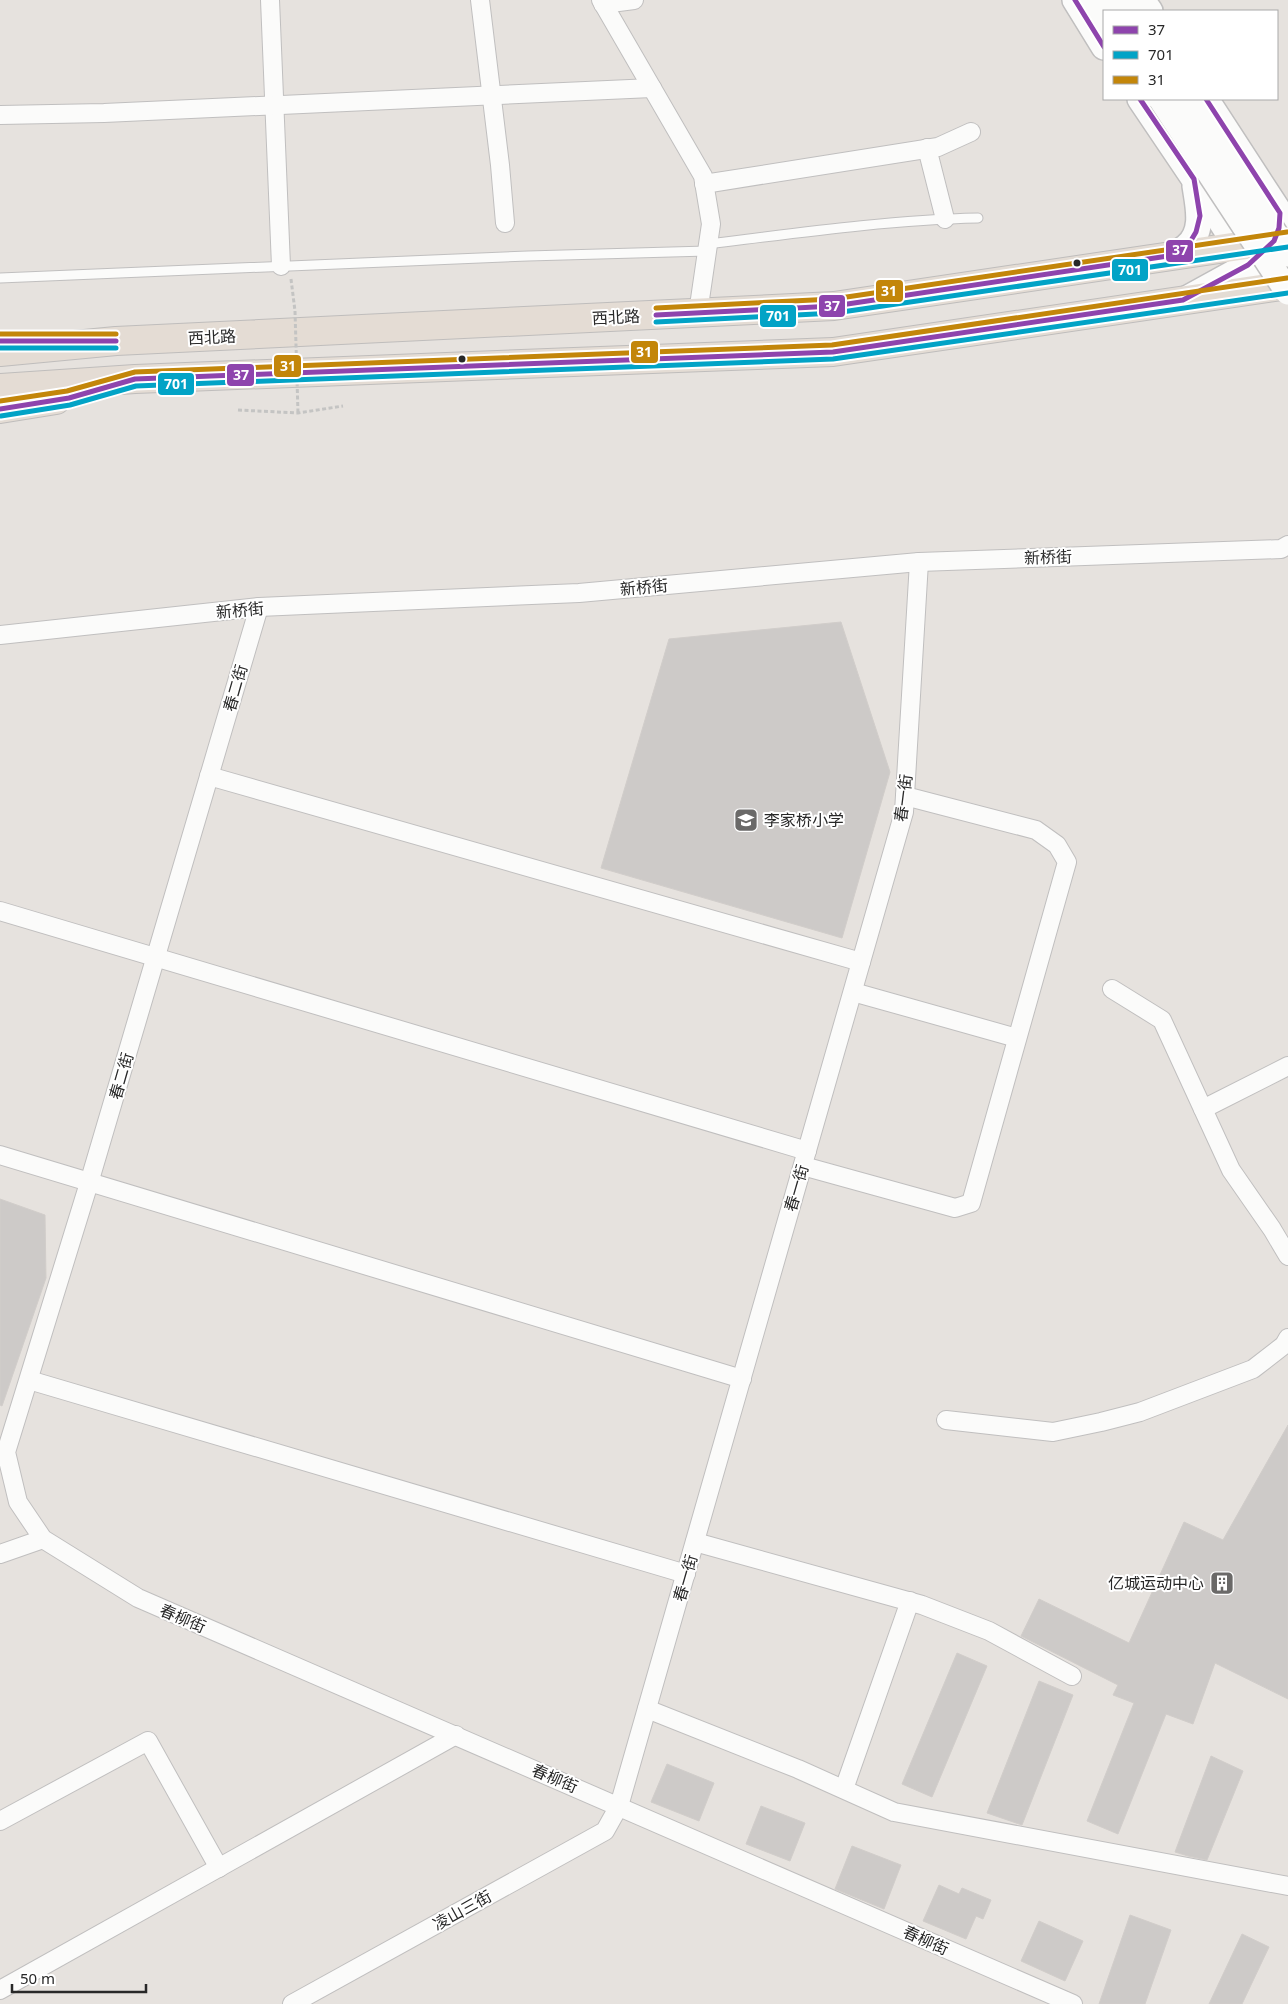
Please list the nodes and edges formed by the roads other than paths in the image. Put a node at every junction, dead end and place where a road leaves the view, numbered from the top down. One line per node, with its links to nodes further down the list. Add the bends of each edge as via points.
1 (270, 0): 13 (street)
2 (480, 0): 8 (street)
3 (634, 0): 5 (street)
4 (1075, 0): 6 (main road)
5 (602, 2): 7 (street)
6 (1103, 45)
7 (652, 88): 8 (street); 18 (street, via 703,176)
8 (492, 95): 13 (street); 21 (street)
9 (1141, 100): 17 (main road)
10 (1162, 100): 28 (main road, bridge)
11 (1188, 100): 22 (main road, bridge)
12 (1207, 100): 22 (main road)
13 (274, 106): 14 (street); 26 (street)
14 (0, 115)
15 (971, 132): 16 (street, via 938,147)
16 (927, 148): 18 (street); 19 (street)
17 (1194, 179): 24 (main road, via 1200,216 1196,232 1187,247); 25 (main road)
18 (704, 184): 23 (street, via 710,224)
19 (945, 218): 20 (lane); 23 (lane, via 791,234)
20 (978, 218)
21 (505, 222)
22 (1284, 233): 25 (highway, 西北路)
23 (707, 247): 26 (lane); 30 (street)
24 (1168, 256): 25 (highway, 西北路); 30 (highway, 西北路, via 834,306)
25 (1242, 256): 28 (main road); 29 (main road)
26 (286, 271): 27 (lane)
27 (0, 278)
28 (1280, 288): 29 (highway)
29 (1183, 300): 34 (highway, via 833,352)
30 (698, 313): 32 (highway, 西北路)
31 (0, 342): 32 (highway)
32 (116, 342): 33 (highway, 西北路)
33 (0, 352)
34 (135, 379): 35 (highway); 36 (highway, via 69,398)
35 (0, 388)
36 (0, 409)
37 (1288, 545): 38 (street, 新桥街, via 1280,549)
38 (919, 562): 39 (street, 新桥街, via 579,593); 42 (street, 春一街)
39 (259, 607): 40 (street, 新桥街); 41 (street, 春二街)
40 (0, 635)
41 (209, 776): 44 (street, 春二街); 45 (street)
42 (905, 796): 45 (street, 春一街, via 904,812); 48 (street, via 1036,830 1057,845 1067,862)
43 (0, 911): 44 (street)
44 (156, 958): 52 (street); 53 (street, 春二街)
45 (861, 962): 47 (street, 春一街)
46 (1112, 989): 50 (street, via 1162,1020)
47 (853, 992): 48 (street); 52 (street, 春一街)
48 (1017, 1038): 52 (street, via 971,1202 954,1208)
49 (1288, 1066): 50 (street)
50 (1203, 1109): 54 (street, via 1231,1170)
51 (0, 1156): 53 (street)
52 (805, 1158): 56 (street, 春一街)
53 (89, 1183): 56 (street); 57 (street, 春二街)
54 (1288, 1256)
55 (1288, 1338): 58 (street, via 1284,1345 1253,1369 1140,1412 1101,1422 1053,1432)
56 (742, 1379): 60 (street, 春一街)
57 (29, 1380): 59 (street, 春二街, via 6,1452 18,1502); 62 (street)
58 (946, 1420)
59 (43, 1539): 61 (street); 66 (street, 春柳街, via 138,1598)
60 (695, 1542): 62 (street, 春一街); 63 (street)
61 (0, 1554)
62 (686, 1574): 65 (street, 春一街)
63 (910, 1602): 64 (street, via 990,1631); 67 (street)
64 (1072, 1676)
65 (647, 1709): 67 (street); 68 (street, 春一街)
66 (456, 1735): 68 (street, 春柳街); 70 (street)
67 (844, 1789): 71 (street, via 894,1812)
68 (619, 1806): 73 (street, 凌山三街, via 605,1831); 74 (street, 春柳街)
69 (0, 1821): 70 (street, via 148,1741)
70 (220, 1868): 72 (street)
71 (1288, 1886)
72 (0, 1990)
73 (292, 2004)
74 (1072, 2004)

